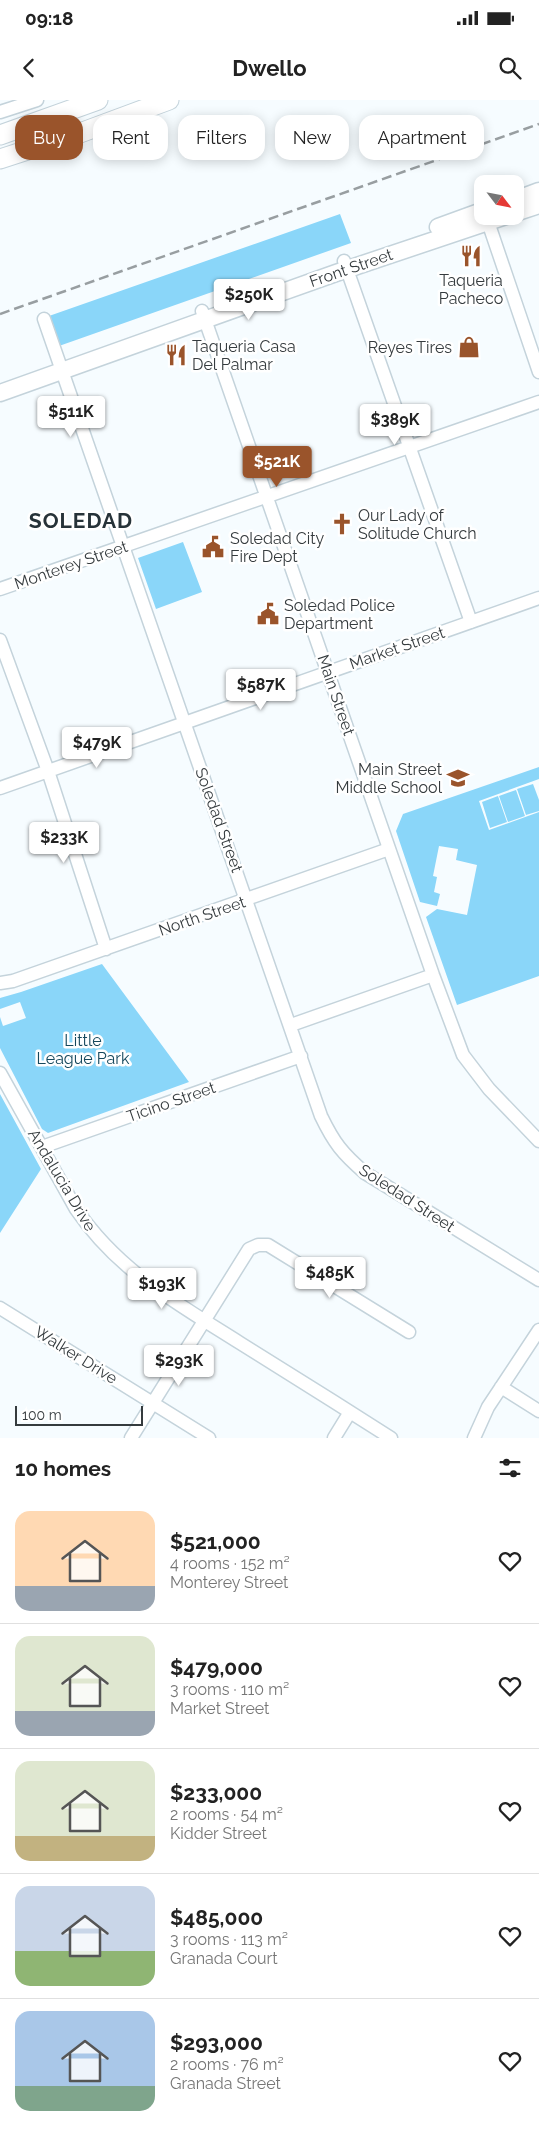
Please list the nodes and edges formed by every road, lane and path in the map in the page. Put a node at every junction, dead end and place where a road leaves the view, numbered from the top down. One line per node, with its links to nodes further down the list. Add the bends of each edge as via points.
1 (37, 100): 4 (street)
2 (98, 100): 5 (highway)
3 (168, 100): 6 (highway)
4 (0, 112)
5 (0, 135)
6 (0, 159)
7 (539, 191): 8 (main road)
8 (524, 197)
9 (539, 205): 10 (main road)
10 (524, 210)
11 (474, 220): 13 (main road, Front Street)
12 (489, 225): 17 (street)
13 (346, 265): 14 (main road, Front Street); 21 (street)
14 (203, 315): 16 (main road, Front Street); 22 (street, Main Street)
15 (44, 320): 16 (street, Soledad Street)
16 (61, 365): 18 (main road, Front Street); 19 (main road, Front Street); 23 (street, Soledad Street)
17 (539, 372)
18 (0, 381)
19 (0, 393)
20 (539, 402): 21 (street, Monterey Street)
21 (409, 446): 22 (street, Monterey Street); 26 (street)
22 (265, 496): 23 (street, Monterey Street); 28 (street, Main Street)
23 (123, 547): 24 (street, Monterey Street); 29 (street, Soledad Street)
24 (0, 590)
25 (539, 598): 26 (street, Market Street)
26 (471, 622): 28 (street, Market Street)
27 (0, 640): 30 (street)
28 (328, 672): 29 (street, Market Street); 32 (street, Main Street)
29 (184, 724): 30 (street, Market Street); 33 (street, Soledad Street)
30 (48, 772): 31 (street, Market Street); 34 (street)
31 (0, 788)
32 (389, 849): 33 (street, North Street); 35 (street, Main Street)
33 (247, 900): 34 (street, North Street); 39 (street, Soledad Street)
34 (106, 949): 36 (street, North Street)
35 (433, 975): 39 (street); 42 (street, Main Street, via 463,1055 489,1090)
36 (14, 981): 37 (street, North Street); 38 (street, North Street)
37 (0, 983)
38 (0, 991)
39 (291, 1025): 40 (street, Soledad Street)
40 (301, 1056): 43 (street, Ticino Street); 44 (street, Soledad Street, via 332,1139 344,1154 365,1173)
41 (0, 1073): 43 (street, Andalucia Drive)
42 (539, 1141)
43 (42, 1147): 46 (street, Andalucia Drive, via 76,1210 107,1249 143,1281)
44 (539, 1280)
45 (0, 1308): 50 (street, Walker Drive)
46 (204, 1320): 48 (street, via 249,1249 268,1245); 50 (street); 52 (street, Andalucia Drive)
47 (539, 1330): 49 (street)
48 (409, 1332)
49 (501, 1387): 51 (street); 57 (street)
50 (153, 1403): 53 (street); 54 (street, Walker Drive)
51 (539, 1411)
52 (350, 1412): 55 (street); 56 (street, Andalucia Drive)
53 (131, 1438)
54 (209, 1438)
55 (334, 1438)
56 (392, 1438)
57 (474, 1438)

